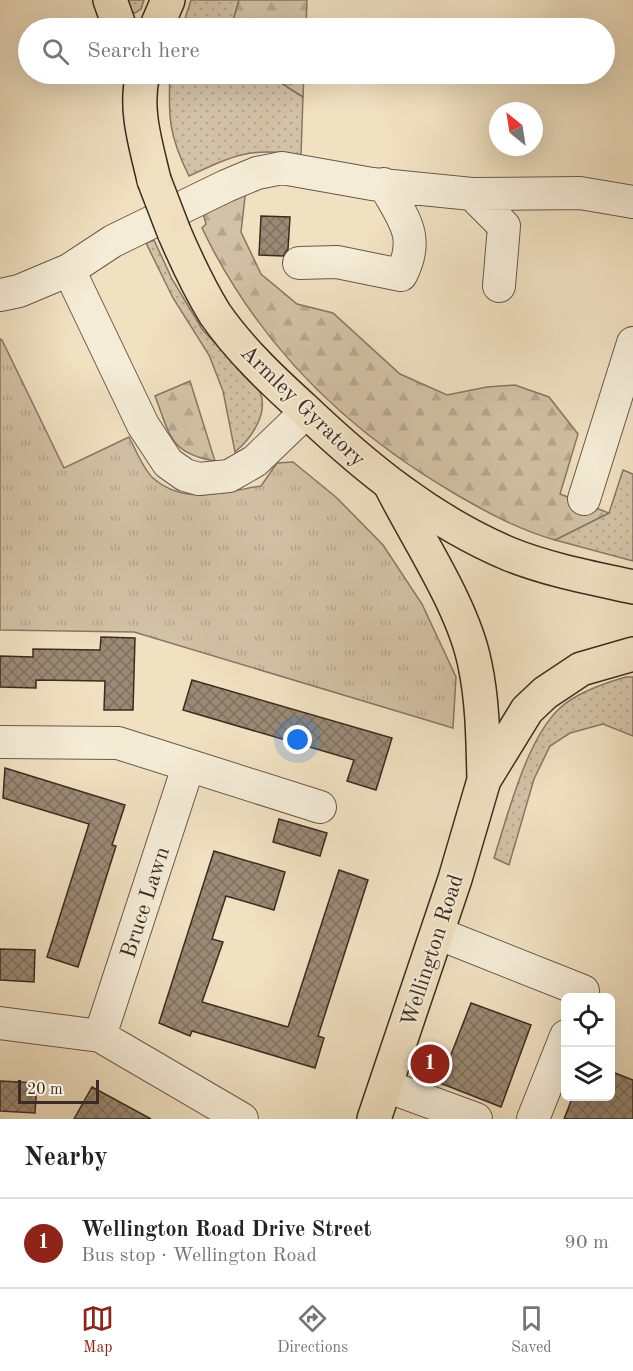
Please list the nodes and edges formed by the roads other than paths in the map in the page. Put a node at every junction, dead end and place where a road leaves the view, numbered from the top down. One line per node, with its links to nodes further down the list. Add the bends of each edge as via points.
1 (110, 0): 3 (main road)
2 (168, 0): 4 (main road)
3 (116, 18)
4 (160, 18)
5 (138, 84): 14 (main road, Armley Gyratory, bridge, via 154,180 188,265 216,314 262,370)
6 (384, 184): 7 (street); 9 (street, via 404,218 412,244 401,275 337,262); 10 (street, via 282,168 257,172 113,241)
7 (472, 194): 8 (street, via 580,193); 11 (street, via 504,226)
8 (633, 202)
9 (299, 263)
10 (69, 270): 12 (street); 14 (street, via 143,425 168,463 185,475 199,479 228,476 255,461)
11 (499, 286)
12 (0, 295)
13 (633, 344): 16 (street)
14 (306, 412): 15 (main road, Armley Gyratory)
15 (391, 486): 17 (main road, Armley Gyratory, via 510,554 567,572); 21 (main road, Wellington Road, via 466,635 482,708)
16 (584, 498)
17 (633, 586)
18 (628, 656): 21 (main road, Wellington Road, via 580,669 544,693 527,710)
19 (0, 742): 20 (street, via 118,743)
20 (188, 767): 22 (street); 26 (street, Bruce Lawn)
21 (484, 780): 23 (main road, Wellington Road)
22 (320, 807)
23 (437, 933): 24 (street); 28 (main road, Wellington Road)
24 (580, 993)
25 (0, 1023): 26 (street)
26 (100, 1036): 29 (street)
27 (562, 1047): 32 (street)
28 (386, 1086): 30 (main road, Wellington Road); 31 (street)
29 (242, 1119)
30 (374, 1119)
31 (476, 1119)
32 (533, 1119)

